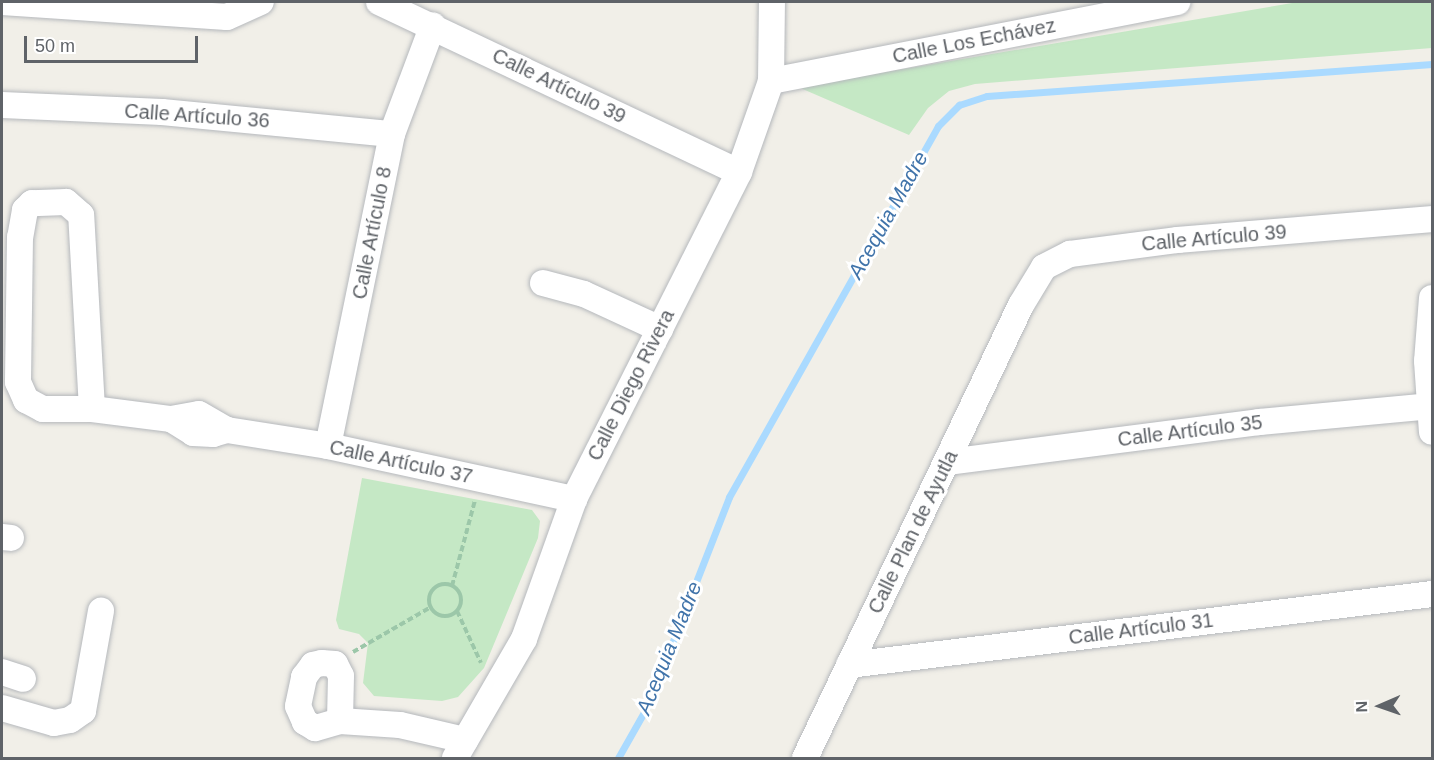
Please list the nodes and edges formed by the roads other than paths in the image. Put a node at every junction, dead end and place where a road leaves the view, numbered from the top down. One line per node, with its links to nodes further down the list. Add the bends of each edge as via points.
1 (261, 2): 5 (street, via 227,17)
2 (379, 2): 6 (street, Calle Artículo 39)
3 (772, 2): 7 (street, Calle Diego Rivera)
4 (1177, 2): 7 (street, Calle Los Echávez)
5 (2, 3)
6 (433, 25): 9 (street, Calle Artículo 8); 10 (street, Calle Artículo 39)
7 (771, 81): 10 (street, Calle Diego Rivera)
8 (2, 105): 9 (street, Calle Artículo 36, via 162,112)
9 (392, 134): 19 (street, Calle Artículo 8)
10 (739, 172): 15 (street, Calle Diego Rivera)
11 (1432, 219): 14 (street, Calle Artículo 39, via 1178,240 1070,254 1044,267)
12 (543, 283): 15 (street, via 584,294)
13 (1432, 298): 16 (street, via 1427,361)
14 (1021, 305): 20 (street, Calle Plan de Ayutla)
15 (660, 329): 21 (street, Calle Diego Rivera)
16 (1431, 406): 18 (street); 20 (street, Calle Artículo 35, via 1259,422)
17 (92, 409): 17 (street, Calle Artículo 37, via 81,215 73,204 32,203 25,210 20,237 18,382 26,400 43,409); 19 (street, Calle Artículo 37, via 171,419 193,433 227,430)
18 (1432, 432)
19 (328, 446): 21 (street, Calle Artículo 37)
20 (948, 462): 24 (street, Calle Plan de Ayutla)
21 (574, 499): 27 (street, Calle Diego Rivera, via 524,639)
22 (1432, 594): 24 (street, Calle Artículo 31)
23 (101, 611): 25 (street, via 83,711 70,720 54,723)
24 (849, 664): 28 (street, Calle Plan de Ayutla)
25 (2, 708)
26 (340, 722): 26 (street, via 341,676 335,664 313,666 304,677 298,706 305,722 315,728); 27 (street, via 400,725)
27 (460, 749)
28 (805, 759)

